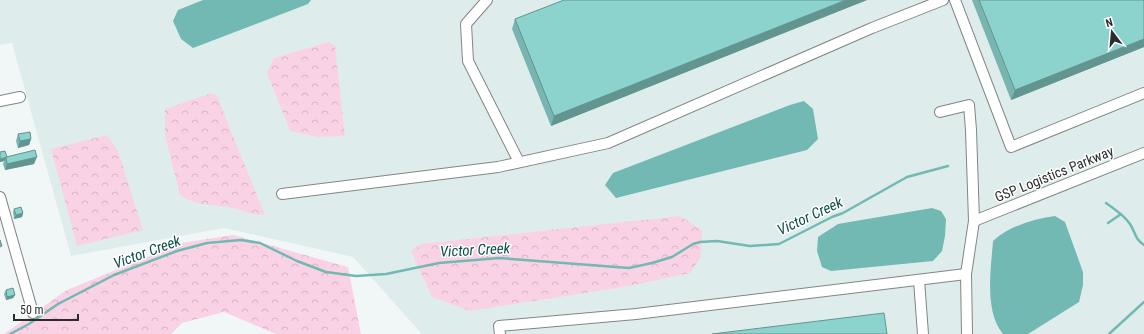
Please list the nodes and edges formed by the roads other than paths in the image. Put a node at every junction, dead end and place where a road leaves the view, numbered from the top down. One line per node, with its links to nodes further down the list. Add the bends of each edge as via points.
1 (487, 0): 9 (street, via 466,24 468,61)
2 (943, 0): 9 (street, via 872,28 608,143)
3 (956, 0): 4 (street, via 1012,147)
4 (1144, 93)
5 (20, 97): 6 (street)
6 (0, 101)
7 (940, 112): 12 (street, via 969,105)
8 (1144, 153): 12 (street, GSP Logistics Parkway)
9 (519, 162): 10 (street, via 498,167)
10 (282, 194)
11 (0, 197): 15 (street)
12 (974, 221): 13 (street)
13 (966, 274): 14 (street); 18 (street)
14 (919, 280): 16 (street, via 636,314 499,326); 17 (street)
15 (33, 313)
16 (500, 334)
17 (923, 334)
18 (967, 334)

